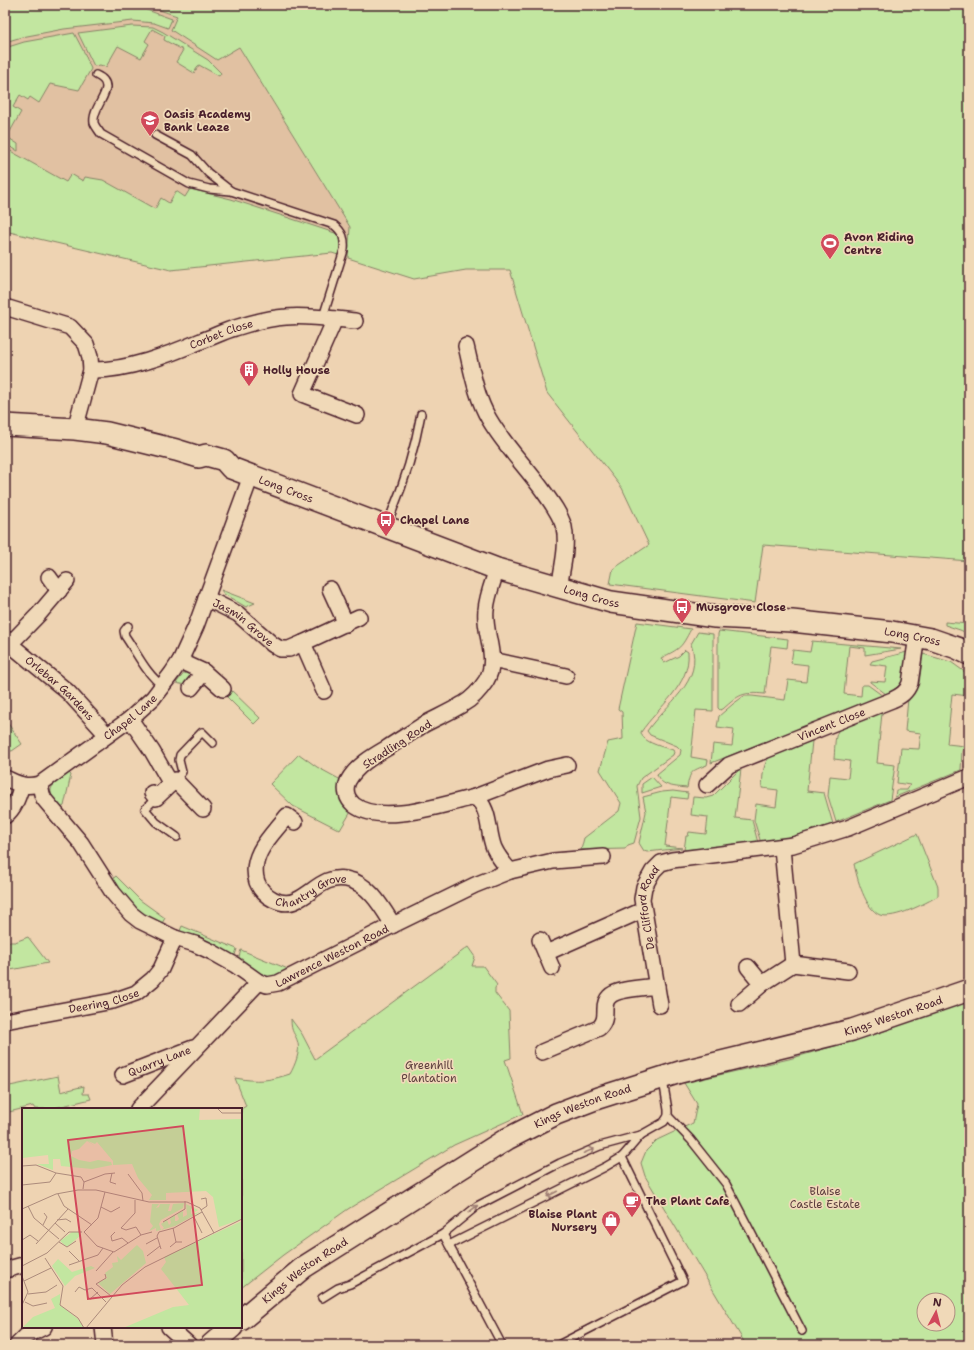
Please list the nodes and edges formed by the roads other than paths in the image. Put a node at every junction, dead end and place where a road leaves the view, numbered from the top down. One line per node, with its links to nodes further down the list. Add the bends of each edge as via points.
1 (96, 75): 3 (lane, via 103,78 106,87 94,122 101,134 189,184)
2 (155, 135): 3 (lane, via 192,155 208,173)
3 (231, 191): 5 (lane, via 334,225 342,233 345,241 344,250)
4 (5, 307): 8 (street, via 70,327 86,344)
5 (329, 318): 6 (street, Corbet Close); 8 (street, Corbet Close, via 284,317 268,320 234,328 135,364); 10 (street, via 302,394)
6 (355, 321)
7 (464, 356): 18 (street, via 490,420 560,517 565,540)
8 (91, 370): 12 (street)
9 (420, 414): 14 (lane, via 409,466)
10 (357, 415)
11 (5, 424): 12 (street, Long Cross)
12 (75, 429): 13 (street, Long Cross, via 137,440 199,457 203,464 221,470 231,468)
13 (251, 476): 14 (street, Long Cross); 19 (street, Chapel Lane)
14 (386, 528): 15 (street, Long Cross)
15 (497, 569): 18 (street, Long Cross); 27 (street, Stradling Road, via 486,609)
16 (49, 577): 24 (street, Orlebar Gardens, via 63,586)
17 (330, 588): 21 (street)
18 (559, 588): 23 (street, Long Cross, via 611,602 668,611 792,621)
19 (206, 598): 25 (street, Jasmin Grove, via 238,614 276,648 285,650); 28 (street, Chapel Lane)
20 (359, 617): 21 (street, Jasmin Grove)
21 (346, 624): 25 (street, Jasmin Grove)
22 (128, 626): 31 (lane, via 124,636 148,672)
23 (917, 636): 26 (street, Long Cross); 44 (street, Vincent Close, via 910,683 902,695 729,765)
24 (8, 642): 36 (street, Orlebar Gardens, via 68,692)
25 (303, 643): 34 (street)
26 (969, 654)
27 (492, 660): 30 (street); 46 (street, Stradling Road, via 490,674 469,700 370,758 348,781 347,790 348,799 357,807 388,814 409,812)
28 (180, 661): 29 (street); 31 (street, Chapel Lane)
29 (204, 672): 32 (street); 33 (street)
30 (562, 672)
31 (163, 686): 35 (street, Chapel Lane)
32 (191, 688)
33 (223, 689)
34 (324, 691)
35 (130, 719): 36 (street, Chapel Lane); 41 (street)
36 (107, 735): 42 (street, Chapel Lane)
37 (213, 743): 41 (lane, via 202,732 181,753 179,760 182,772)
38 (559, 771): 46 (street, Stradling Road)
39 (969, 777): 51 (street, De Clifford Road, via 848,828)
40 (5, 778): 43 (street)
41 (173, 782): 45 (street); 47 (street)
42 (40, 784): 43 (street); 56 (street, Lawrence Weston Road, via 44,799 81,843 121,903 140,922)
43 (22, 785): 48 (street, via 15,806)
44 (707, 785)
45 (154, 796): 50 (lane, via 145,809 156,822)
46 (475, 797): 53 (street, via 485,809 497,856)
47 (203, 809)
48 (5, 816)
49 (295, 822): 55 (street, Chantry Grove, via 287,816 259,852 256,877 264,893 273,900 294,902 329,880 346,879 359,885 375,898)
50 (177, 837)
51 (782, 848): 54 (street, De Clifford Road, via 666,861 657,866 646,881 642,899); 57 (street)
52 (603, 857): 53 (street, Lawrence Weston Road, via 553,861)
53 (510, 871): 55 (street, Lawrence Weston Road)
54 (643, 910): 59 (street, via 543,946); 63 (street, De Clifford Road)
55 (393, 925): 61 (street, Lawrence Weston Road, via 278,982 267,985)
56 (175, 938): 61 (street, Lawrence Weston Road, via 212,952); 67 (street, Deering Close, via 161,969 136,993 113,1001)
57 (793, 964): 60 (street); 62 (street)
58 (748, 967): 62 (street)
59 (552, 968)
60 (848, 971)
61 (259, 982): 68 (street, Quarry Lane, via 250,1000 215,1034)
62 (762, 984): 65 (street)
63 (657, 986): 66 (street, De Clifford Road); 69 (street, via 613,994 606,1002 602,1025 588,1040)
64 (969, 990): 71 (street, Kings Weston Road, via 852,1030)
65 (739, 1004)
66 (660, 1005)
67 (5, 1021)
68 (196, 1047): 70 (street, Quarry Lane); 72 (street, Quarry Lane)
69 (542, 1052)
70 (123, 1075)
71 (663, 1078): 73 (lane); 81 (street, Kings Weston Road, via 556,1114 507,1139 304,1267)
72 (139, 1108)
73 (668, 1116): 74 (lane, via 664,1122); 86 (lane, via 726,1184)
74 (641, 1134): 75 (lane); 76 (lane, one-way to 74, via 476,1206 560,1163 600,1146)
75 (622, 1157): 77 (lane, one-way to 77); 93 (lane, via 682,1281)
76 (443, 1234): 77 (lane); 80 (lane)
77 (449, 1245): 92 (lane)
78 (22, 1265): 79 (street)
79 (5, 1270)
80 (322, 1298)
81 (242, 1319)
82 (42, 1328): 87 (street, via 26,1336)
83 (103, 1328): 88 (street)
84 (170, 1328): 89 (street); 90 (street)
85 (231, 1328): 91 (street)
86 (802, 1331)
87 (17, 1345)
88 (105, 1345)
89 (172, 1345)
90 (189, 1345)
91 (211, 1345)
92 (502, 1345)
93 (558, 1345)

